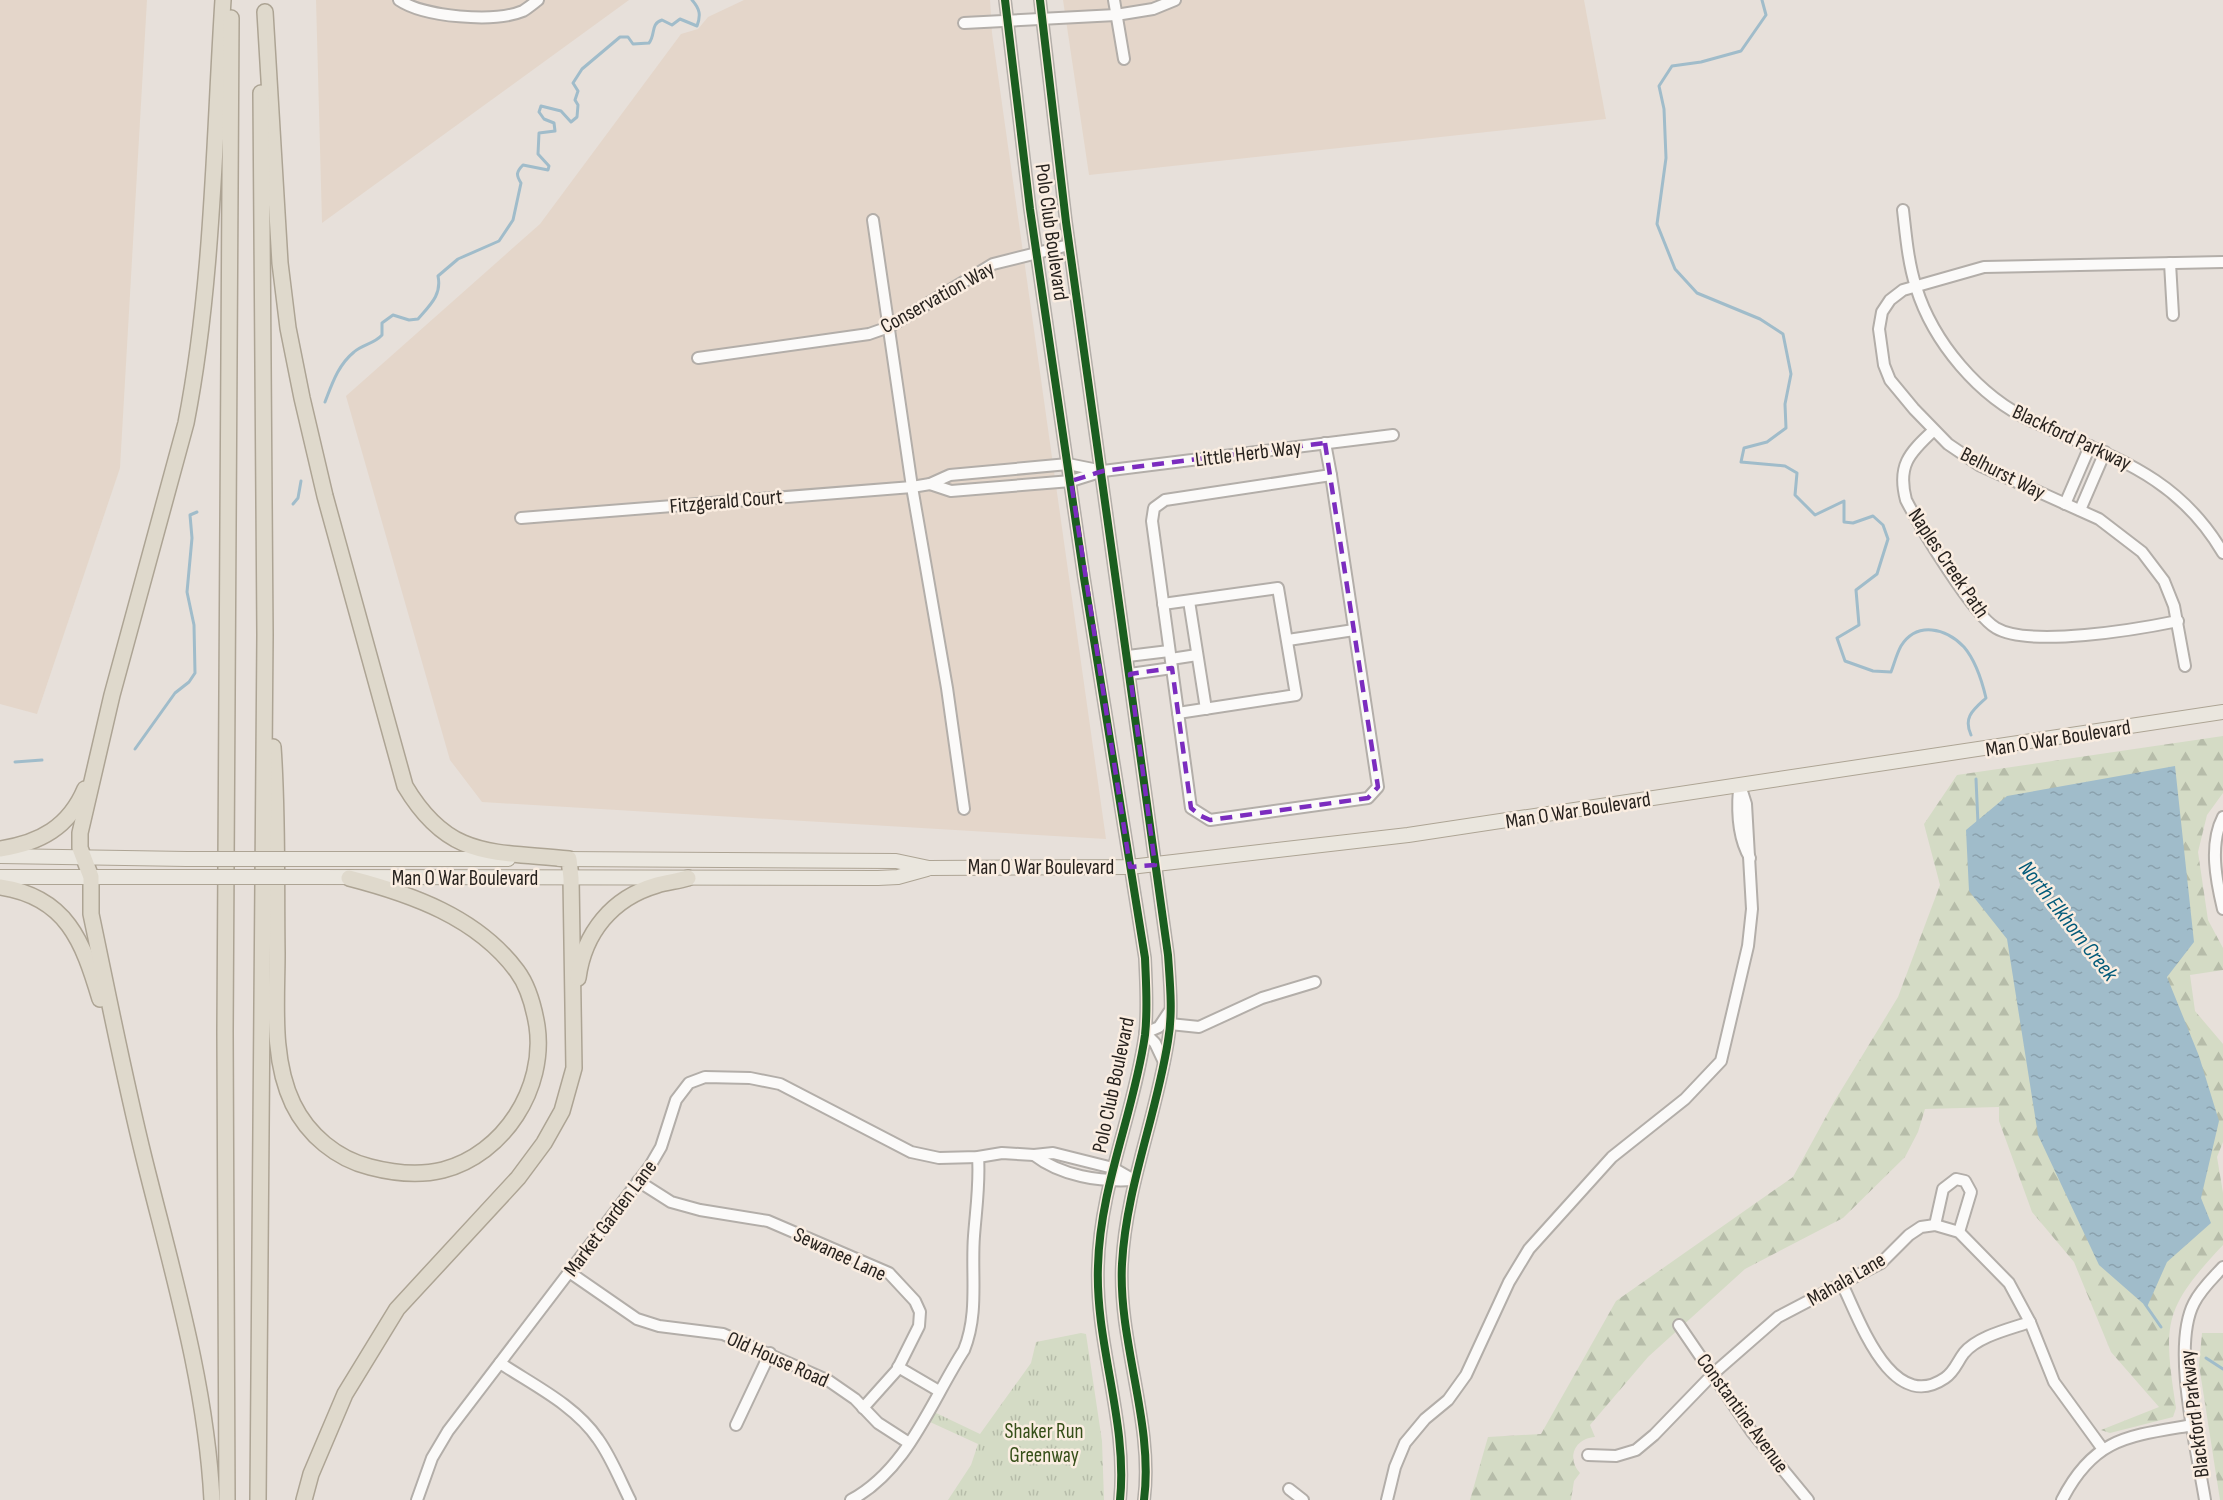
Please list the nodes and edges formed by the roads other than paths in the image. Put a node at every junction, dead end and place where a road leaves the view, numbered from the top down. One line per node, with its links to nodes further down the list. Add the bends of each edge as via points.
1 (223, 0): 54 (highway, via 206,268 194,380)
2 (231, 0): 105 (highway, via 225,1020)
3 (399, 0): 4 (street, via 430,14 497,16 523,11)
4 (538, 0)
5 (1005, 0): 12 (street, Polo Club Boulevard)
6 (1040, 0): 11 (street, Polo Club Boulevard)
7 (1114, 0): 10 (street)
8 (1175, 0): 10 (street, via 1154,9)
9 (265, 6): 44 (highway, via 260,128); 61 (highway, via 280,263 291,340 325,496 405,786 425,818 457,842 489,851)
10 (1116, 15): 11 (street); 14 (street)
11 (1041, 18): 12 (street); 17 (street, Polo Club Boulevard)
12 (1007, 21): 13 (street); 18 (street, Polo Club Boulevard)
13 (964, 23)
14 (1124, 59)
15 (1903, 210): 21 (street, Blackford Parkway)
16 (873, 220): 23 (street)
17 (1069, 245): 18 (street, Conservation Way); 31 (street, Polo Club Boulevard)
18 (1036, 251): 23 (street, Conservation Way, via 993,264); 30 (street, Polo Club Boulevard)
19 (2223, 262): 20 (street, Belhurst Way)
20 (2170, 263): 21 (street, Belhurst Way, via 1984,267); 22 (street)
21 (1915, 285): 25 (street, Belhurst Way, via 1890,300 1882,312 1881,349 1890,380); 28 (street, Blackford Parkway, via 1953,356 1983,388 2030,421)
22 (2173, 315)
23 (890, 327): 24 (street, Conservation Way, via 869,334); 35 (street)
24 (698, 358)
25 (1934, 431): 36 (street, Belhurst Way, via 1979,465); 42 (street, Naples Creek Path, via 1914,448 1905,463 1902,484 1906,500 1974,606 1995,628 2008,633 2056,637 2124,632)
26 (1393, 435): 27 (street, Little Herb Way)
27 (1325, 443): 31 (street, Little Herb Way); 32 (street)
28 (2091, 446): 29 (street, Blackford Parkway); 36 (street)
29 (2105, 452): 37 (street); 39 (street, Blackford Parkway, via 2154,478 2187,506)
30 (1068, 464): 31 (street, Fitzgerald Court); 33 (street, Polo Club Boulevard); 34 (street, Fitzgerald Court, via 950,475)
31 (1102, 471): 33 (street, Fitzgerald Court); 47 (street, Polo Club Boulevard)
32 (1331, 475): 41 (street, via 1165,500 1154,508 1152,521); 43 (street)
33 (1071, 480): 34 (street, Fitzgerald Court, via 951,491); 63 (street, Polo Club Boulevard)
34 (930, 484): 35 (street, Fitzgerald Court)
35 (912, 487): 38 (street, Fitzgerald Court); 56 (street)
36 (2065, 504): 37 (street, Belhurst Way)
37 (2080, 510): 42 (street, Belhurst Way, via 2115,529 2142,552 2164,581)
38 (521, 518)
39 (2223, 553)
40 (1189, 601): 41 (street); 45 (street, via 1278,588); 46 (street)
41 (1163, 604): 48 (street)
42 (2178, 621): 49 (street, Belhurst Way)
43 (1354, 630): 45 (street); 53 (street, via 1378,787 1368,798 1210,819 1201,816 1191,808)
44 (266, 635): 67 (highway, via 275,779 279,1053 284,1077 307,1126 327,1146 355,1164 391,1173 444,1170 481,1151 513,1121 525,1103 538,1049 531,998 518,972 473,929 403,892); 106 (highway)
45 (1288, 640): 51 (street, via 1296,695)
46 (1197, 655): 48 (street); 51 (street)
47 (1128, 656): 48 (street); 50 (street, Polo Club Boulevard)
48 (1171, 659): 50 (street); 53 (street)
49 (2185, 666)
50 (1130, 674): 62 (street, Polo Club Boulevard)
51 (1206, 709): 53 (street)
52 (2223, 712): 55 (main road, Man O War Boulevard)
53 (1179, 713)
54 (99, 752): 58 (highway, via 82,797 64,822 46,837); 60 (highway, via 80,833)
55 (1740, 785): 62 (main road, Man O War Boulevard, via 1408,836); 114 (street, via 1746,804 1752,909 1748,946 1721,1061 1685,1099 1612,1157 1529,1249 1509,1282 1466,1375 1448,1400 1405,1443)
56 (964, 809)
57 (2223, 818): 71 (street, via 2217,828 2215,848)
58 (0, 849)
59 (0, 856): 60 (main road, Man O War Boulevard)
60 (84, 858): 61 (main road, Man O War Boulevard, bridge); 65 (highway)
61 (569, 859): 64 (main road, Man O War Boulevard, via 896,861); 68 (highway)
62 (1155, 865): 63 (main road, Man O War Boulevard); 73 (street, Polo Club Boulevard)
63 (1130, 867): 64 (main road, Man O War Boulevard); 76 (street, Polo Club Boulevard, via 1145,958)
64 (928, 868): 69 (main road, Man O War Boulevard, via 878,878)
65 (92, 877): 66 (main road, Man O War Boulevard); 67 (main road, Man O War Boulevard, bridge); 78 (highway, via 91,914)
66 (0, 878)
67 (349, 878): 68 (main road, Man O War Boulevard)
68 (571, 878): 69 (main road, Man O War Boulevard); 74 (highway)
69 (688, 878): 74 (highway, via 638,892 605,916 584,951)
70 (0, 887): 78 (highway, via 21,892 52,908 69,924 82,945)
71 (2223, 909)
72 (1315, 982): 75 (street, via 1262,998 1199,1027)
73 (1171, 1008): 75 (street, Polo Club Boulevard); 76 (street, via 1159,1027)
74 (573, 1023): 107 (highway, via 574,1068 562,1111 518,1178 397,1309 345,1394)
75 (1170, 1024): 77 (street, Polo Club Boulevard)
76 (1145, 1033): 77 (street); 81 (street, Polo Club Boulevard)
77 (1164, 1062): 82 (street, Polo Club Boulevard)
78 (136, 1123): 104 (highway, via 193,1355 207,1433)
79 (1034, 1155): 80 (street, Market Garden Lane, via 1002,1153); 81 (street, Market Garden Lane, via 1053,1153); 84 (street, Market Garden Lane, via 1050,1167)
80 (978, 1157): 83 (street, Market Garden Lane, via 939,1158 911,1152 774,1082 705,1077 689,1083 680,1092 661,1147); 96 (street, via 973,1322 964,1350)
81 (1113, 1168): 82 (street, Market Garden Lane); 84 (street, Polo Club Boulevard)
82 (1134, 1180): 84 (street, Market Garden Lane); 112 (street, Polo Club Boulevard, via 1124,1230 1122,1294 1145,1466)
83 (638, 1181): 88 (street, Market Garden Lane); 94 (street, Sewanee Lane, via 679,1205 768,1221 889,1273 921,1312 919,1326)
84 (1110, 1182): 111 (street, Polo Club Boulevard, via 1100,1227 1098,1305 1121,1468)
85 (1935, 1225): 86 (street); 86 (street, via 1943,1190 1956,1179 1965,1181 1971,1192); 89 (street, Mahala Lane, via 1921,1227 1881,1263)
86 (1959, 1232): 90 (street, via 2009,1283)
87 (2223, 1267): 99 (street, Blackford Parkway, via 2193,1304 2186,1328 2184,1354)
88 (569, 1272): 92 (street, Old House Road, via 637,1319 659,1326 723,1334); 93 (street, Market Garden Lane)
89 (1842, 1284): 90 (street, via 1878,1358 1892,1376 1914,1385 1944,1379 1956,1369 1965,1352 1980,1341); 95 (street, Mahala Lane, via 1778,1317)
90 (2030, 1322): 101 (street, via 2054,1382)
91 (1679, 1325): 95 (street, Constantine Avenue)
92 (770, 1353): 97 (street, Old House Road, via 837,1385); 98 (street)
93 (500, 1363): 108 (street, Market Garden Lane, via 441,1442); 109 (street, via 573,1412 588,1427)
94 (898, 1367): 96 (street); 97 (street, Sewanee Lane)
95 (1714, 1373): 102 (street, Mahala Lane, via 1636,1450 1616,1456); 115 (street, Constantine Avenue, via 1752,1432)
96 (939, 1391): 100 (street)
97 (863, 1408): 100 (street, Old House Road)
98 (736, 1425)
99 (2193, 1425): 101 (street, via 2133,1436); 117 (street, Blackford Parkway)
100 (909, 1443): 110 (street, via 890,1472)
101 (2102, 1448): 116 (street, via 2087,1461)
102 (1588, 1455)
103 (1289, 1489): 113 (street)
104 (212, 1500)
105 (227, 1500)
106 (258, 1500)
107 (304, 1500)
108 (417, 1500)
109 (630, 1500)
110 (851, 1500)
111 (1120, 1500)
112 (1144, 1500)
113 (1303, 1500)
114 (1387, 1500)
115 (1808, 1500)
116 (2062, 1500)
117 (2205, 1500)

